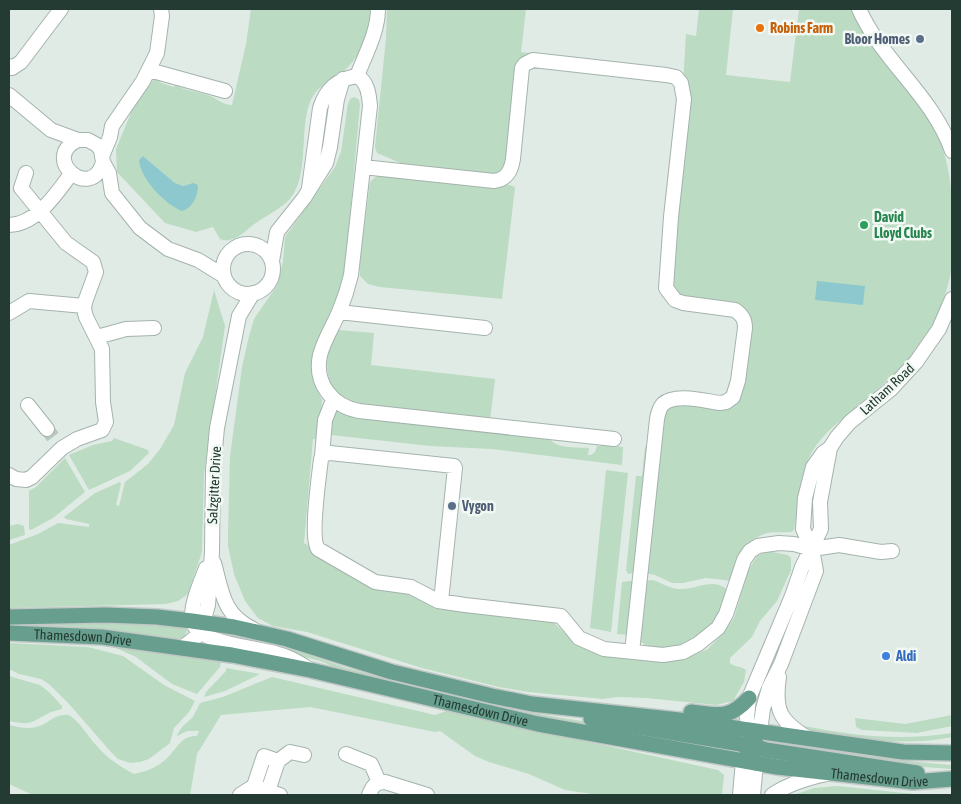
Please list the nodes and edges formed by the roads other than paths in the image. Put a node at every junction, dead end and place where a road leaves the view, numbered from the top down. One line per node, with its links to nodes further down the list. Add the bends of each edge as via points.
1 (164, 9): 6 (street, via 157,53)
2 (378, 9): 7 (street, via 373,36)
3 (859, 9): 13 (street, via 880,44 932,112)
4 (58, 10): 5 (street, via 21,62 12,68)
5 (9, 66)
6 (149, 70): 8 (street); 10 (street)
7 (357, 76): 16 (street, via 365,83 370,106); 23 (street, via 331,87 322,103 309,188)
8 (225, 91)
9 (9, 95): 11 (street)
10 (111, 128): 12 (street); 15 (street)
11 (51, 130): 12 (street); 14 (street)
12 (83, 140): 14 (street, via 70,146); 15 (street, via 97,145)
13 (952, 151)
14 (64, 155): 18 (street, via 65,165)
15 (103, 158): 19 (street, via 96,174); 20 (street)
16 (364, 167): 32 (street, via 351,275); 53 (street, via 500,180 508,174 513,159 522,68 533,60 666,75 676,77 681,83 684,99 666,288 674,300 683,303 735,310 745,320 745,328 733,398 720,403 678,398 663,404 659,411)
17 (26, 173): 21 (street, via 21,188)
18 (71, 174): 19 (street); 21 (street)
19 (86, 179): 20 (street)
20 (112, 193): 26 (street, via 149,236 168,249)
21 (40, 211): 22 (street, via 23,222); 31 (street, via 66,243 94,264 95,276)
22 (9, 225)
23 (277, 232): 24 (street); 27 (street, Salzgitter Drive)
24 (247, 244): 25 (street); 27 (street, via 262,248)
25 (228, 254): 26 (street); 28 (street, Salzgitter Drive, via 223,268)
26 (198, 260): 28 (street)
27 (272, 261): 29 (street, Salzgitter Drive, via 270,281)
28 (227, 281): 29 (street, via 237,291); 34 (street, Salzgitter Drive)
29 (253, 293): 34 (street, Salzgitter Drive)
30 (952, 299): 44 (street, Latham Road, via 938,329 916,362 891,389 850,422 830,448 820,502 821,529)
31 (84, 306): 33 (street, via 29,301); 37 (street)
32 (339, 312): 36 (street); 38 (street, via 320,354 319,368)
33 (9, 313)
34 (239, 316): 46 (street, Salzgitter Drive, via 214,457)
35 (154, 328): 37 (street, via 126,329)
36 (485, 328)
37 (97, 337): 41 (street, via 102,354 106,426)
38 (333, 400): 40 (street, via 340,406 359,412); 42 (street, via 325,420)
39 (28, 405): 41 (street)
40 (614, 439)
41 (62, 448): 43 (street, via 29,479 20,480)
42 (322, 456): 47 (street, via 314,532 318,549 375,582 416,588); 47 (street, via 330,453 454,466)
43 (9, 474)
44 (812, 549): 45 (street, via 839,545); 53 (street, via 779,543 758,546 744,560 726,614 708,638 683,652 663,655); 54 (street, Latham Road, via 816,571); 56 (street, Latham Road)
45 (892, 551)
46 (212, 552): 49 (street, via 199,587); 51 (street, via 231,613 241,624)
47 (441, 601): 53 (street, via 561,616 579,638 604,649)
48 (9, 617): 49 (main road, Thamesdown Drive, via 147,616)
49 (198, 625): 51 (main road, Thamesdown Drive); 52 (street, via 192,641); 55 (street, via 212,639 275,652)
50 (9, 633): 52 (main road, Thamesdown Drive, via 102,637)
51 (260, 633): 57 (main road, Thamesdown Drive, via 392,672)
52 (182, 648): 55 (main road, Thamesdown Drive)
53 (632, 652)
54 (782, 664): 59 (street, Latham Road, via 766,697); 60 (street, Latham Road, via 777,706 786,722)
55 (310, 670): 64 (main road, Thamesdown Drive, via 538,724)
56 (749, 698): 58 (main road, via 730,714 689,712); 59 (street, Latham Road, via 746,717)
57 (544, 706): 58 (main road, Thamesdown Drive); 64 (main road, via 590,719 741,744)
58 (662, 718): 59 (main road, Thamesdown Drive)
59 (755, 731): 60 (main road, Thamesdown Drive); 64 (main road)
60 (809, 739): 61 (main road, Thamesdown Drive, via 902,752)
61 (952, 753)
62 (346, 754): 68 (street, via 372,764)
63 (304, 755): 65 (street, via 290,752)
64 (751, 755): 66 (main road, Thamesdown Drive); 67 (main road, via 779,753); 74 (street); 75 (street)
65 (278, 761): 69 (street, via 264,756); 70 (street)
66 (828, 774): 67 (main road, Thamesdown Drive, via 913,782); 76 (street, via 805,779)
67 (948, 779)
68 (379, 782): 72 (street, via 374,784); 73 (street)
69 (254, 786): 70 (street); 71 (street)
70 (274, 793)
71 (240, 795)
72 (369, 795)
73 (427, 795)
74 (740, 795)
75 (753, 795)
76 (772, 795)

